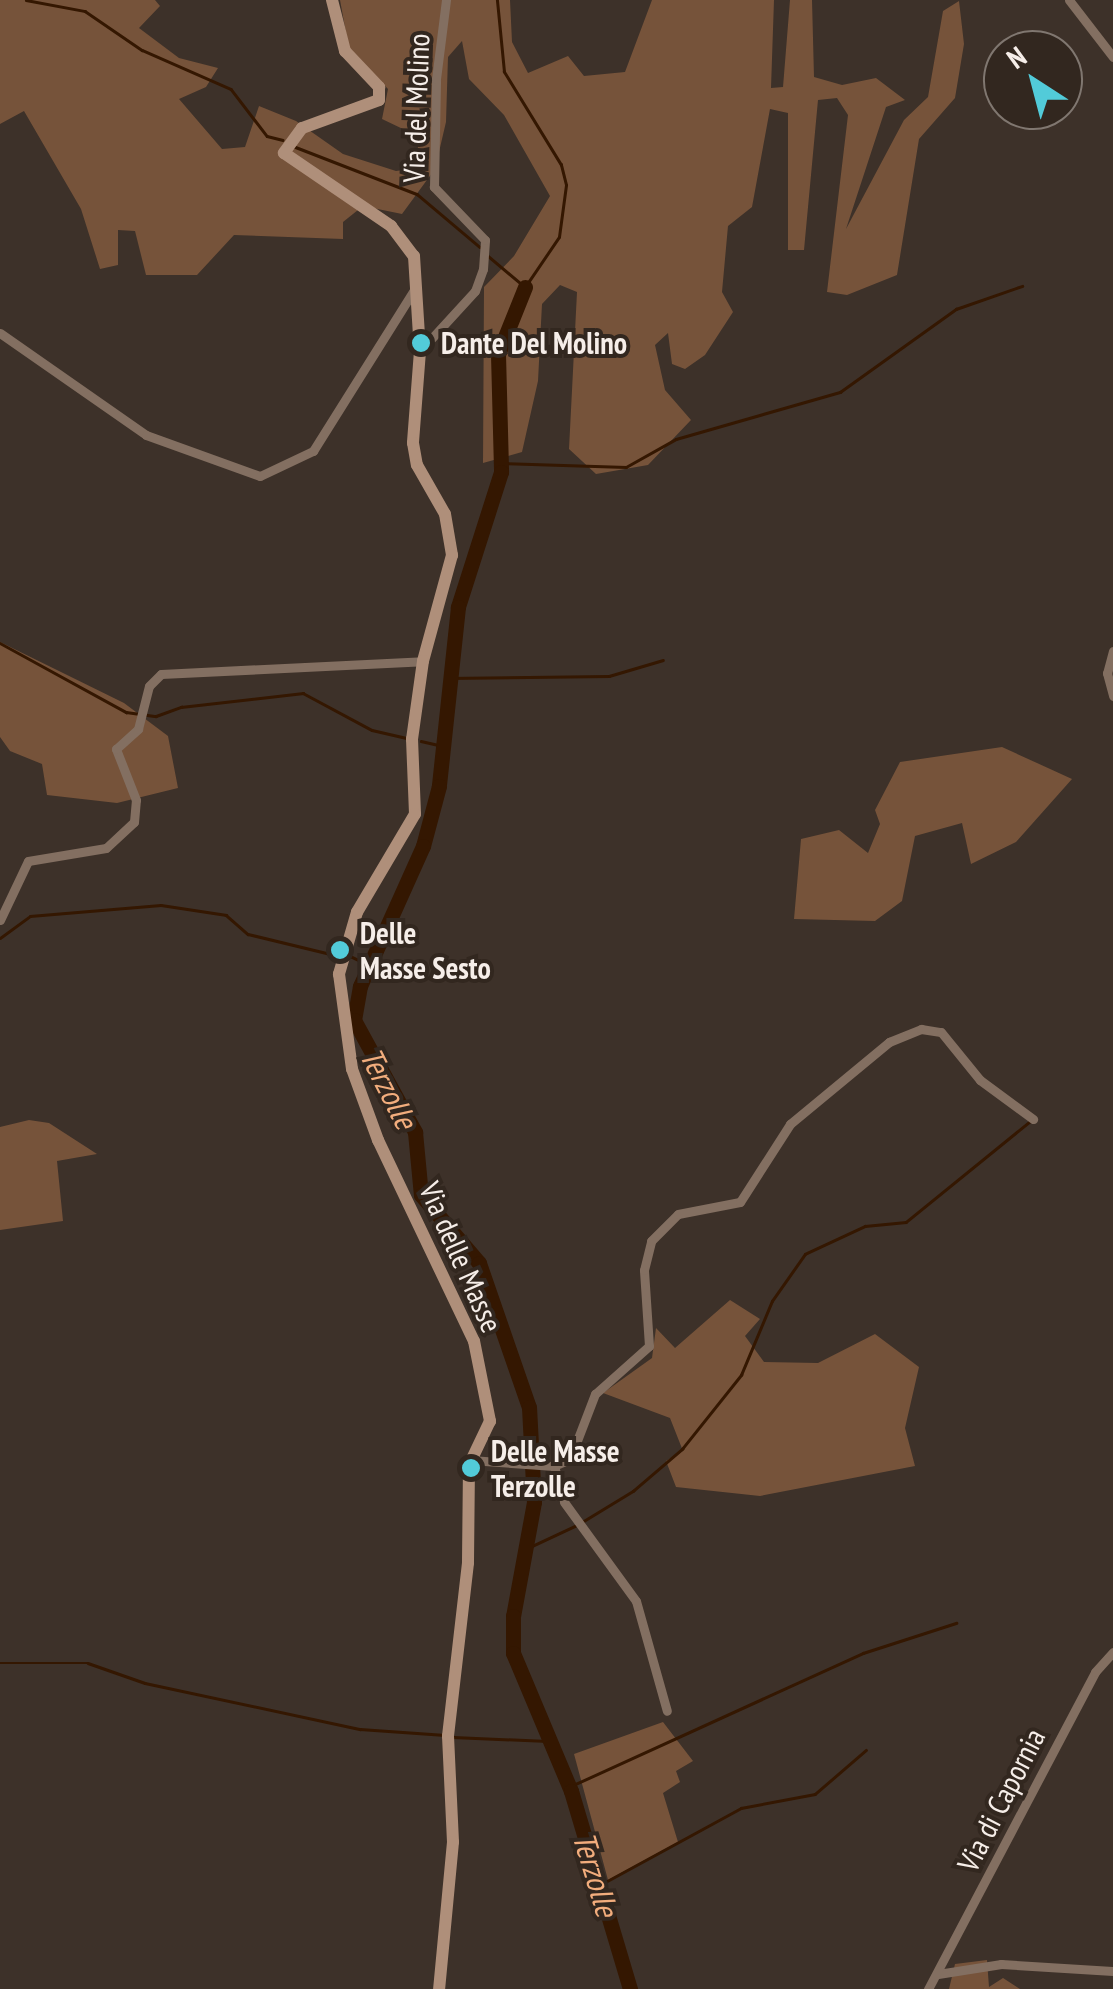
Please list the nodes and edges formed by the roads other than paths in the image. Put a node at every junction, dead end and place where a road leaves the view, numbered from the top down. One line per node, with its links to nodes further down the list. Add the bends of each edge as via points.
1 (332, 0): 5 (street, Via delle Masse, via 345,51 379,87 379,100 302,128 284,153 403,236)
2 (446, 0): 7 (street, Via del Molino, via 434,188 485,240 483,268 475,290)
3 (1069, 0): 4 (street)
4 (1113, 56)
5 (418, 284): 6 (street, via 313,452 260,476 146,435); 7 (street, Via delle Masse)
6 (0, 332)
7 (420, 351): 9 (street, Via delle Masse, via 413,443 445,514 452,555)
8 (1113, 651): 10 (street, via 1107,673)
9 (422, 661): 11 (street, via 174,669 152,682 140,725 116,750 136,800 134,822 106,848 28,861); 13 (street, Via delle Masse, via 412,739 414,814 357,912 340,958 340,1002 352,1068 378,1140 474,1341 490,1422)
10 (1113, 696)
11 (0, 920)
12 (1033, 1119): 14 (street, via 980,1080 941,1032 921,1028 890,1042 790,1124 740,1202 678,1214 651,1241 644,1270 649,1346 595,1394 574,1454)
13 (470, 1460): 14 (street); 19 (street, Via delle Masse, via 468,1563 448,1736 453,1842)
14 (552, 1466): 16 (street, via 564,1502 636,1602)
15 (1113, 1652): 18 (street, Via di Capornia, via 1095,1672)
16 (667, 1711)
17 (1113, 1971): 18 (street, via 1001,1964)
18 (938, 1974): 20 (street, Via di Capornia)
19 (439, 1989)
20 (928, 1989)

